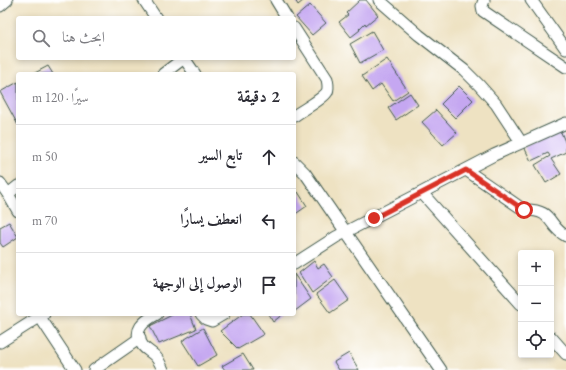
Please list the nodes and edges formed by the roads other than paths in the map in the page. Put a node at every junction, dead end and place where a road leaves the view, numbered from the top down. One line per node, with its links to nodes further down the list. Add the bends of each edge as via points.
1 (7, 0): 7 (street)
2 (144, 0): 8 (street)
3 (276, 0): 9 (street)
4 (380, 0): 19 (street, via 474,80 496,104)
5 (484, 0): 14 (street, via 483,11)
6 (531, 0): 11 (street)
7 (0, 6)
8 (155, 16)
9 (287, 16)
10 (296, 31): 17 (street, via 329,85 324,96)
11 (566, 48)
12 (181, 60): 15 (street)
13 (185, 60): 16 (street)
14 (566, 67)
15 (166, 72)
16 (194, 72)
17 (296, 115)
18 (566, 123): 19 (street)
19 (521, 142): 21 (street)
20 (296, 164): 22 (street)
21 (466, 170): 26 (street); 30 (street, via 524,210 544,213)
22 (305, 172): 23 (street); 29 (street)
23 (296, 176)
24 (0, 183): 27 (street)
25 (16, 188): 27 (street)
26 (422, 193): 29 (street); 32 (street)
27 (8, 194): 28 (street)
28 (16, 208)
29 (346, 232): 31 (street); 45 (street)
30 (566, 236)
31 (296, 263)
32 (518, 301)
33 (40, 316): 40 (street)
34 (43, 316): 42 (street)
35 (153, 316): 38 (street, via 142,323)
36 (203, 316): 37 (street, via 212,321)
37 (221, 316)
38 (140, 338): 43 (street); 44 (street, via 143,346 158,360)
39 (554, 340): 41 (street)
40 (0, 342)
41 (566, 354)
42 (75, 370)
43 (94, 370)
44 (163, 370)
45 (441, 370)

